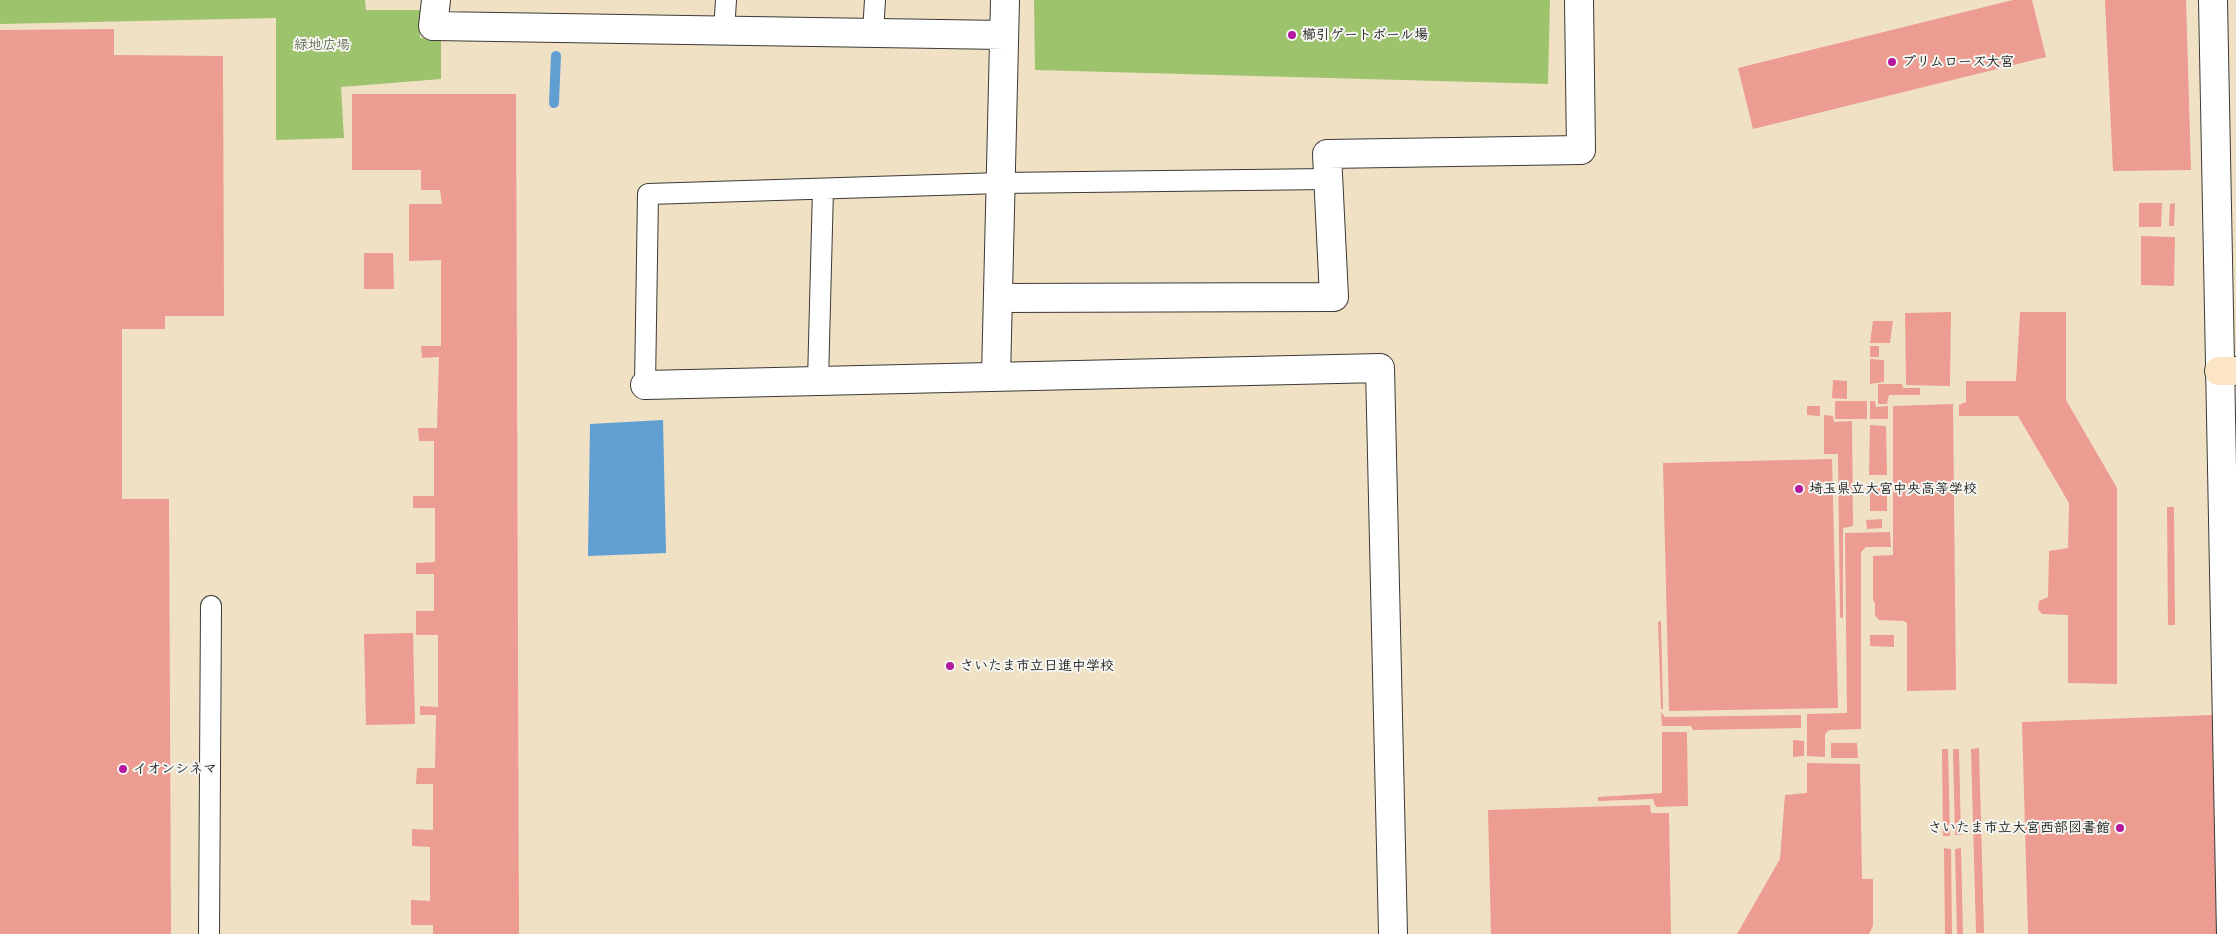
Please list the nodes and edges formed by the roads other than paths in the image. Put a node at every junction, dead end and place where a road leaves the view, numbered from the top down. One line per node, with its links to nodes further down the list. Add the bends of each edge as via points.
1 (436, 0): 7 (street, via 433,26)
2 (726, 0): 7 (lane)
3 (875, 0): 8 (lane)
4 (1005, 0): 9 (street)
5 (1579, 0): 10 (street, via 1580,150 1327,154)
6 (2213, 0): 14 (street)
7 (724, 31): 8 (street)
8 (873, 33): 9 (street)
9 (1004, 35): 11 (street)
10 (1328, 179): 11 (lane); 13 (street, via 1334,297)
11 (1001, 183): 12 (lane); 13 (street)
12 (823, 189): 16 (lane); 17 (lane, via 648,194)
13 (998, 298): 15 (street)
14 (2228, 371): 19 (street)
15 (996, 377): 16 (street); 21 (street, via 1380,368)
16 (818, 381): 17 (street)
17 (645, 385)
18 (211, 606): 20 (lane)
19 (2233, 886): 22 (street)
20 (209, 934)
21 (1393, 934)
22 (2231, 934)

